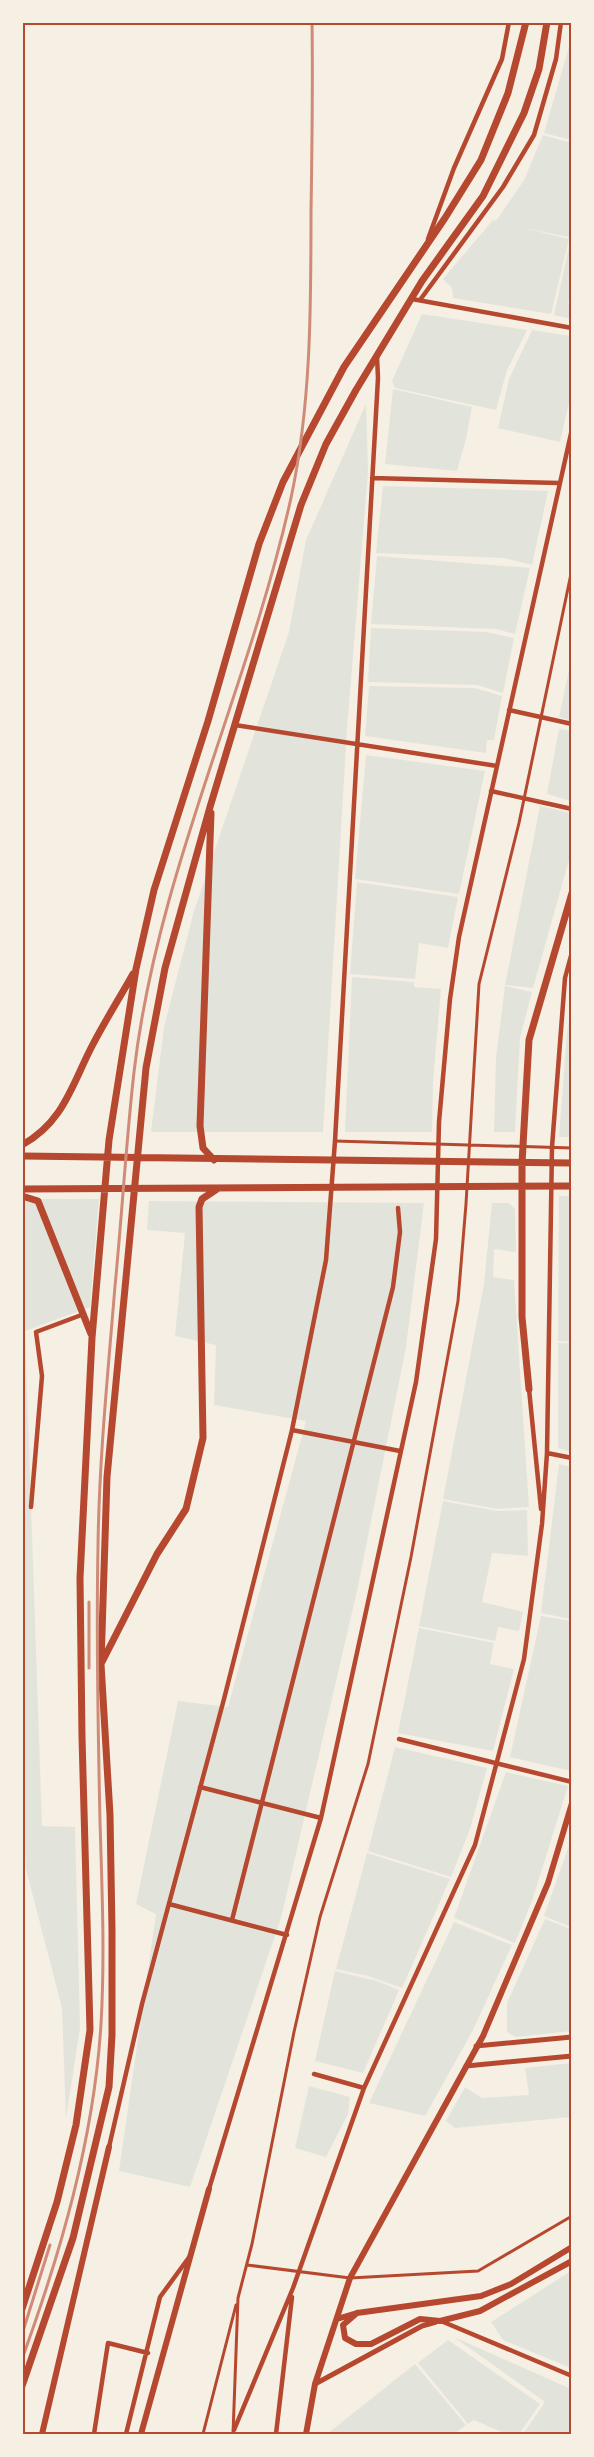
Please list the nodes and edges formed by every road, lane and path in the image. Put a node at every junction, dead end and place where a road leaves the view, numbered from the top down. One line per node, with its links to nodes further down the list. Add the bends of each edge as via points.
1 (509, 22): 5 (street, via 502,59)
2 (526, 22): 5 (main road, via 508,93 481,160)
3 (547, 22): 6 (main road, via 539,69 524,113 483,196 422,281)
4 (561, 22): 6 (street, via 556,59 534,135 503,187)
5 (425, 246): 26 (main road, via 344,366 283,482 259,544 154,890)
6 (416, 299): 7 (street); 8 (main road)
7 (572, 328)
8 (377, 356): 11 (street); 17 (main road, via 326,444 301,505)
9 (572, 429): 10 (street)
10 (570, 443): 12 (street)
11 (372, 478): 12 (street); 18 (street)
12 (559, 483): 14 (street)
13 (572, 569): 15 (street)
14 (509, 710): 15 (street); 19 (street)
15 (540, 717): 16 (street); 21 (street)
16 (572, 724)
17 (235, 725): 18 (street); 22 (main road)
18 (357, 744): 19 (street); 27 (street)
19 (497, 765): 20 (street)
20 (491, 791): 21 (street); 28 (street, via 459,937)
21 (524, 798): 23 (street); 29 (street, via 478,984)
22 (212, 803): 35 (main road, via 200,1126 203,1148); 54 (main road, via 165,968 146,1068 107,1477)
23 (572, 808)
24 (572, 893): 31 (main road, via 529,1040)
25 (572, 952): 32 (street, via 565,978)
26 (136, 969): 30 (main road, via 62,1111 42,1133); 45 (main road, via 109,1140)
27 (335, 1141): 28 (street); 47 (street, via 326,1260)
28 (439, 1144): 29 (street); 49 (street, via 436,1239 416,1382)
29 (469, 1144): 31 (street); 78 (street, via 458,1301 411,1557 368,1764 318,1928)
30 (22, 1145)
31 (523, 1145): 32 (street); 36 (main road)
32 (552, 1147): 33 (street); 50 (street)
33 (572, 1148)
34 (22, 1156): 35 (main road)
35 (214, 1160): 36 (main road)
36 (524, 1162): 37 (main road); 38 (main road)
37 (572, 1163)
38 (525, 1186): 39 (main road); 41 (main road); 46 (main road, via 522,1317)
39 (572, 1186)
40 (22, 1189): 41 (main road)
41 (217, 1189): 54 (main road, via 202,1199 199,1207 202,1438 186,1509 157,1554)
42 (22, 1196): 44 (main road, via 38,1201)
43 (398, 1208): 48 (street, via 400,1233 393,1287)
44 (84, 1314): 45 (main road); 52 (street, via 36,1332 42,1376)
45 (92, 1338): 83 (main road, via 80,1578 90,2031 68,2158)
46 (529, 1389): 53 (street)
47 (292, 1430): 48 (street); 58 (street)
48 (354, 1443): 49 (street); 59 (street)
49 (400, 1451): 61 (street)
50 (547, 1453): 51 (street); 53 (street)
51 (572, 1458)
52 (31, 1507)
53 (542, 1524): 56 (street, via 524,1659)
54 (101, 1664): 90 (main road, via 112,1918 109,2087 73,2238)
55 (399, 1739): 56 (street)
56 (497, 1763): 57 (street); 71 (street, via 475,1845)
57 (572, 1782)
58 (200, 1787): 59 (street); 63 (street)
59 (262, 1803): 61 (street); 64 (street)
60 (572, 1803): 62 (main road)
61 (321, 1818): 65 (street)
62 (568, 1825): 67 (main road, via 548,1883)
63 (169, 1904): 64 (street); 72 (street)
64 (232, 1920): 65 (street)
65 (287, 1935): 73 (street)
66 (572, 2037): 67 (street)
67 (476, 2046): 69 (main road)
68 (572, 2056): 69 (street)
69 (466, 2066): 80 (main road)
70 (314, 2074): 71 (street)
71 (364, 2088): 79 (street)
72 (109, 2147): 92 (main road)
73 (209, 2189): 76 (main road)
74 (572, 2216): 80 (street, via 478,2271)
75 (572, 2247): 84 (main road, via 511,2284 481,2296)
76 (191, 2254): 87 (street, via 160,2297); 95 (main road)
77 (572, 2262): 86 (main road, via 480,2311)
78 (246, 2265): 79 (street); 82 (street)
79 (299, 2271): 80 (street); 81 (street)
80 (350, 2278): 85 (main road)
81 (293, 2288): 91 (street); 97 (street)
82 (238, 2298): 91 (street); 96 (street)
83 (22, 2309)
84 (357, 2313): 85 (main road); 86 (main road, via 343,2325 345,2338 356,2344 371,2344 420,2319)
85 (337, 2319): 89 (main road)
86 (440, 2321): 88 (street); 89 (street, via 422,2326)
87 (148, 2353): 93 (street, via 108,2343); 94 (street)
88 (572, 2376)
89 (315, 2384): 98 (main road)
90 (22, 2386)
91 (233, 2432)
92 (42, 2434)
93 (94, 2434)
94 (126, 2434)
95 (141, 2434)
96 (202, 2434)
97 (276, 2434)
98 (306, 2434)

